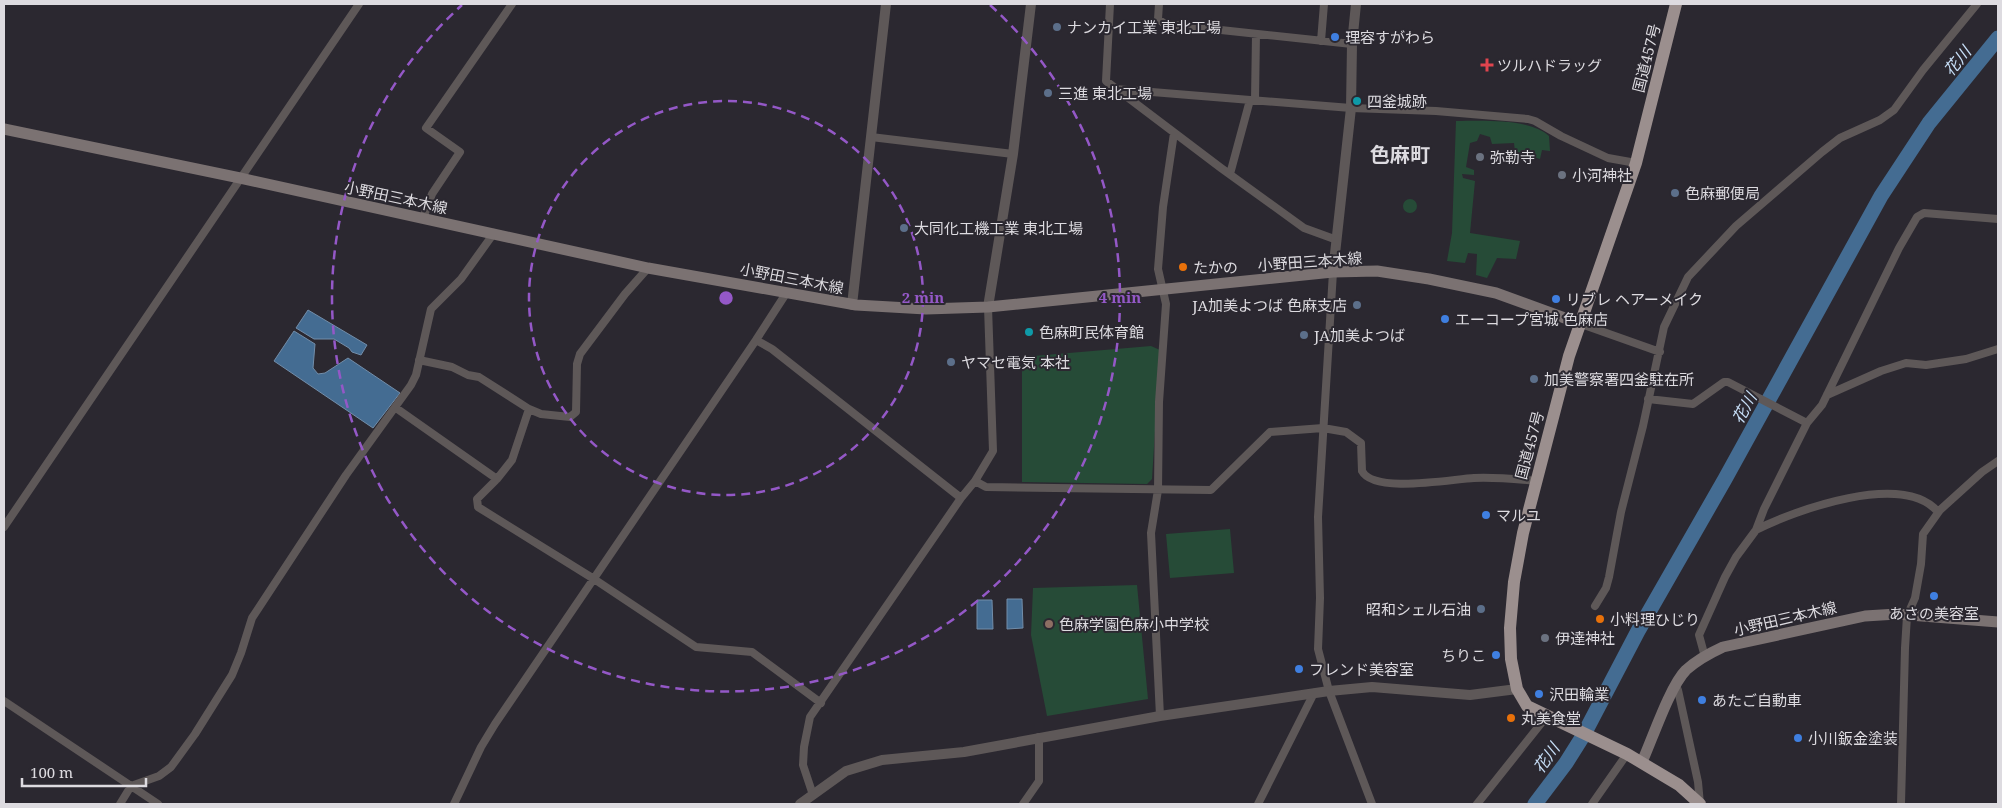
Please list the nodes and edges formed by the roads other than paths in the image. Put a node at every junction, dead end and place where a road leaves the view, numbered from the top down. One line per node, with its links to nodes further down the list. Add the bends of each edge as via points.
1 (359, 4): 23 (street)
2 (512, 4): 24 (street, via 426,128 460,152 432,194)
3 (886, 4): 19 (street)
4 (1031, 4): 20 (street)
5 (1110, 4): 14 (street, via 1106,80)
6 (1159, 4): 11 (street, via 1158,19 1165,24)
7 (1324, 4): 12 (street)
8 (1356, 4): 13 (street)
9 (1676, 4): 21 (highway, 国道457号)
10 (1977, 4): 37 (street, via 1894,110 1840,138 1822,152 1736,226 1688,277 1664,327)
11 (1256, 34): 12 (street); 15 (street)
12 (1321, 41): 13 (street)
13 (1352, 44): 16 (street)
14 (1115, 89): 15 (street); 18 (street)
15 (1252, 100): 16 (street); 22 (street)
16 (1351, 108): 21 (street, via 1528,119 1608,158); 27 (street)
17 (4, 129): 23 (main road, 小野田三本木線)
18 (1174, 133): 22 (street); 30 (street, via 1160,228 1158,272)
19 (871, 137): 20 (street); 32 (street)
20 (1013, 154): 33 (street)
21 (1636, 163): 34 (highway, 国道457号)
22 (1230, 174): 27 (street, via 1304,228)
23 (240, 178): 24 (main road, 小野田三本木線); 52 (street)
24 (423, 218): 26 (main road, 小野田三本木線)
25 (1998, 219): 39 (street, via 1920,213 1899,248)
26 (494, 233): 28 (main road, 小野田三本木線); 38 (street, via 461,279 431,309)
27 (1338, 240): 29 (street)
28 (648, 268): 31 (main road, 小野田三本木線); 42 (street, via 580,354 576,412 570,417)
29 (1333, 272): 30 (main road, 小野田三本木線); 34 (main road, 小野田三本木線, via 1377,271 1428,278 1496,293); 44 (street)
30 (1162, 290): 33 (main road, 小野田三本木線); 49 (street, via 1166,304 1159,402)
31 (787, 292): 32 (main road, 小野田三本木線); 35 (street)
32 (852, 305): 33 (main road, 小野田三本木線, via 926,309)
33 (988, 307): 47 (street, via 993,452)
34 (1581, 324): 37 (street); 48 (highway, 国道457号, via 1569,356)
35 (756, 340): 50 (street, via 772,349); 54 (street)
36 (1998, 349): 39 (street, via 1926,366 1906,363)
37 (1660, 352): 40 (street)
38 (419, 360): 41 (street, via 416,375); 42 (street, via 479,377)
39 (1827, 395): 43 (street, via 1822,405)
40 (1648, 398): 43 (street, via 1693,404 1724,382); 55 (street, via 1609,577)
41 (396, 408): 46 (street); 70 (street, via 346,475 252,618 232,675 177,759 159,776)
42 (529, 410): 46 (street, via 512,460)
43 (1804, 422): 53 (street)
44 (1323, 428): 48 (street, via 1346,432 1361,443 1362,471 1370,479 1380,482 1429,483 1504,477); 49 (street, via 1270,432 1211,490); 61 (street, via 1318,517 1318,649)
45 (1998, 461): 51 (street)
46 (497, 479): 54 (street, via 477,499 478,507)
47 (975, 481): 49 (street, via 986,487); 50 (street)
48 (1537, 481): 60 (highway, 国道457号, via 1514,582 1510,628 1511,659)
49 (1158, 490): 65 (street, via 1151,534)
50 (961, 498): 64 (street)
51 (1938, 512): 53 (street, via 1917,499 1862,496 1789,514); 56 (street, via 1922,534 1922,564 1916,598)
52 (4, 526)
53 (1756, 530): 58 (street, via 1732,564 1699,635)
54 (594, 579): 64 (street, via 696,647 752,652); 74 (street, via 481,747)
55 (1595, 606)
56 (1907, 616): 57 (main road, 小野田三本木線); 58 (main road, 小野田三本木線, via 1865,616 1823,624 1740,642); 82 (street)
57 (1998, 622)
58 (1705, 657): 59 (main road, 小野田三本木線, via 1686,671)
59 (1674, 687): 69 (main road, 小野田三本木線); 81 (street, via 1678,690)
60 (1517, 689): 61 (street, via 1470,695 1372,687); 66 (highway, 国道457号, via 1527,706)
61 (1329, 691): 62 (street); 78 (street)
62 (1314, 693): 65 (street); 77 (street)
63 (4, 701): 70 (street)
64 (821, 703): 71 (street, via 808,722 803,758 804,772)
65 (1160, 716): 67 (street)
66 (1547, 716): 68 (highway, 国道457号); 79 (street)
67 (1039, 737): 71 (street, via 964,752 882,760 846,771); 76 (street, via 1039,781)
68 (1628, 754): 69 (highway, 国道457号); 80 (street)
69 (1642, 762): 81 (highway, 国道457号, via 1679,785)
70 (131, 786): 72 (street); 73 (street)
71 (813, 795): 75 (street)
72 (120, 804)
73 (158, 804)
74 (454, 804)
75 (800, 804)
76 (1023, 804)
77 (1258, 804)
78 (1372, 804)
79 (1477, 804)
80 (1592, 804)
81 (1700, 804)
82 (1902, 804)

